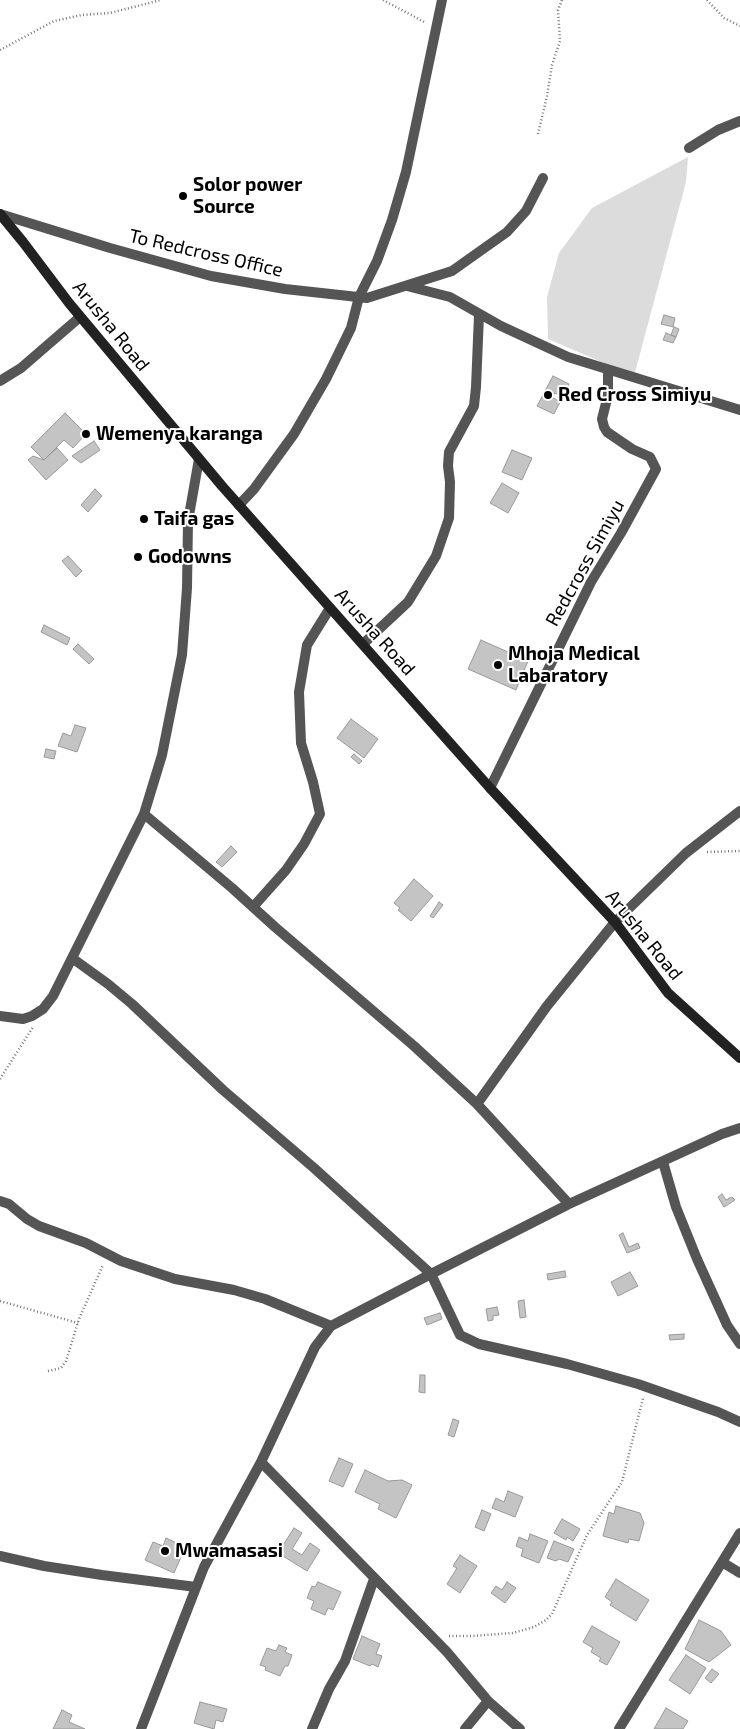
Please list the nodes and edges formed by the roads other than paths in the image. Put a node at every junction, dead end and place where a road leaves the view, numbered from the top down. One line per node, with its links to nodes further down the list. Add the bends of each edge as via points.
1 (442, 0): 7 (street, via 406,172 377,261)
2 (740, 121): 3 (street)
3 (689, 148)
4 (543, 178): 6 (street, To Redcross Office, via 526,211 507,232 452,271)
5 (0, 214): 7 (street, To Redcross Office, via 212,276 285,289); 9 (main road, Arusha Road)
6 (406, 286): 7 (street, To Redcross Office, via 367,298); 8 (street, via 450,297)
7 (359, 297): 14 (street, via 351,328 326,379 294,434)
8 (479, 315): 10 (street, via 568,357); 16 (street, via 474,406 449,452 449,518 436,556 408,602)
9 (80, 318): 11 (street); 13 (main road, Arusha Road)
10 (608, 371): 12 (street); 17 (street, Redcross Simiyu, via 608,395 602,419 604,427 632,449 650,457 655,473 591,582)
11 (0, 381)
12 (740, 410)
13 (199, 459): 14 (main road, Arusha Road); 19 (street, via 188,521 182,654 162,755)
14 (239, 505): 15 (main road, Arusha Road)
15 (330, 608): 16 (main road, Arusha Road); 20 (street, via 307,645 299,692 301,743 320,814 286,870)
16 (363, 644): 17 (main road, Arusha Road)
17 (490, 788): 21 (main road, Arusha Road)
18 (740, 811): 21 (street, via 686,853)
19 (144, 814): 20 (street); 22 (street)
20 (253, 907): 25 (street)
21 (615, 922): 24 (main road, Arusha Road, via 668,993); 25 (street, via 547,1006)
22 (72, 958): 23 (street, via 43,1009 23,1019); 30 (street, via 132,1004 223,1090)
23 (0, 1016)
24 (740, 1058)
25 (477, 1104): 29 (street)
26 (740, 1128): 27 (street)
27 (664, 1162): 29 (street); 32 (street, via 676,1207 697,1259 727,1325)
28 (0, 1202): 31 (street, via 9,1204 40,1226 135,1266 265,1299)
29 (569, 1204): 30 (street)
30 (431, 1274): 31 (street); 33 (street, via 460,1335 471,1341 646,1387)
31 (331, 1326): 34 (street, via 315,1348)
32 (740, 1344)
33 (740, 1422)
34 (260, 1462): 39 (street); 40 (street)
35 (740, 1533): 37 (street)
36 (0, 1556): 40 (street, via 44,1566)
37 (722, 1562): 38 (street); 46 (street)
38 (740, 1574)
39 (374, 1578): 41 (street); 43 (street, via 345,1661)
40 (196, 1587): 42 (street)
41 (488, 1701): 44 (street); 45 (street)
42 (141, 1729)
43 (312, 1729)
44 (465, 1729)
45 (520, 1729)
46 (619, 1729)

